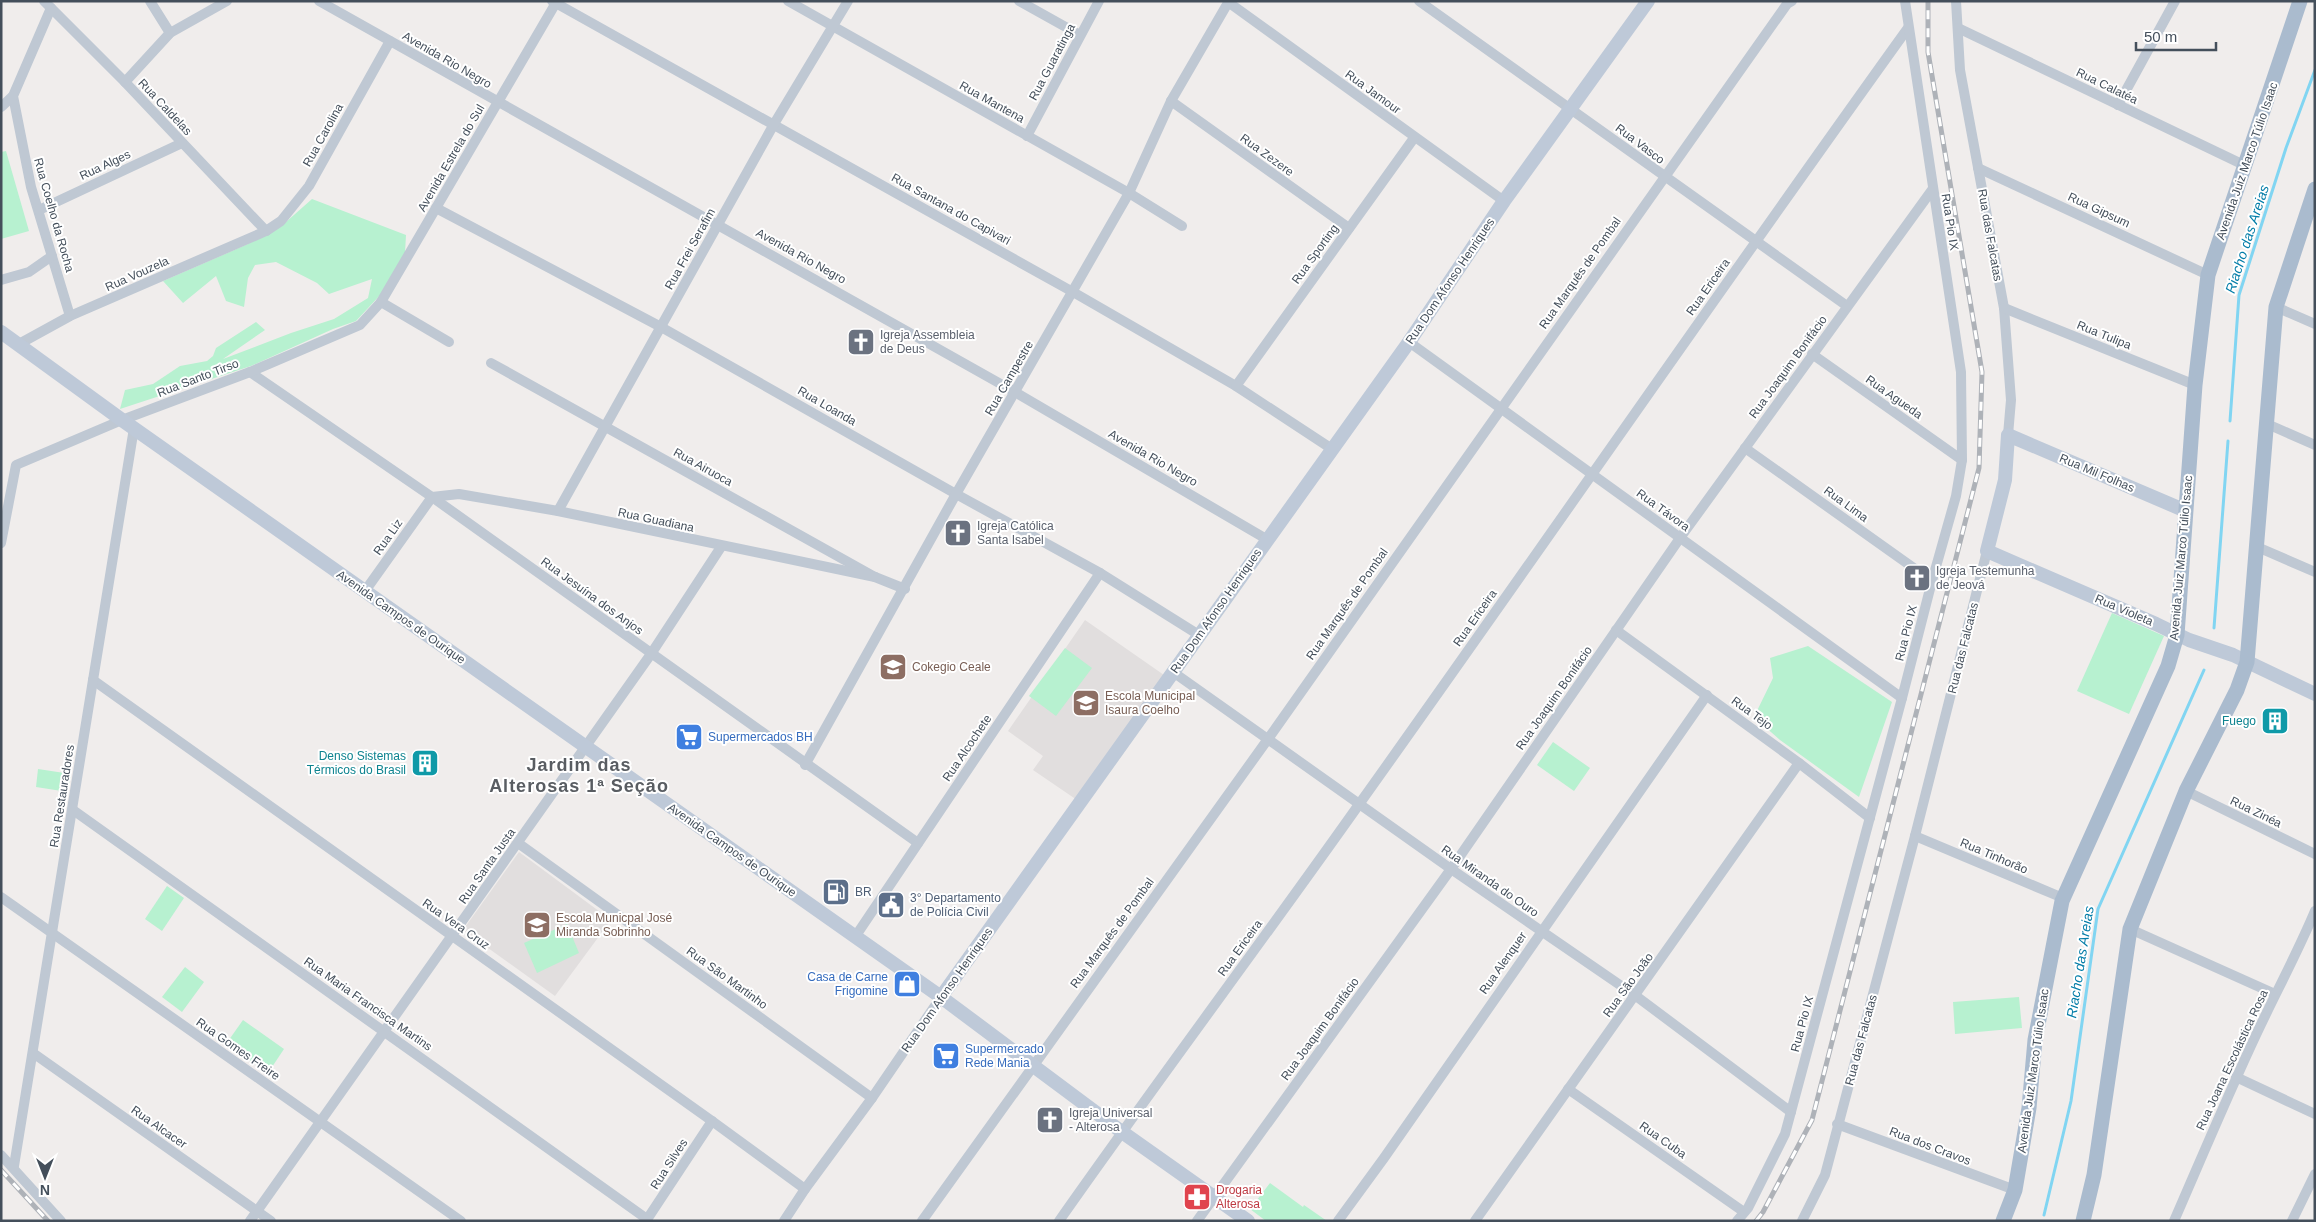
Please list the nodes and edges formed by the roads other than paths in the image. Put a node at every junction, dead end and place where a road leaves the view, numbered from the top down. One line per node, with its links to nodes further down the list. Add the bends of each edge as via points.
1 (150, 1): 21 (street)
2 (228, 1): 21 (street)
3 (319, 1): 23 (street, Avenida Rio Negro)
4 (788, 1): 18 (street, Rua Mantena)
5 (848, 1): 18 (street, Rua Frei Serafim)
6 (1019, 1): 22 (street)
7 (1099, 1): 22 (street, Rua Guaratinga)
8 (1419, 1): 30 (street, Rua Vasco)
9 (1648, 1): 30 (street, Rua Dom Afonso Henriques)
10 (1792, 1): 37 (street, Rua Marquês de Pombal, via 1786,4)
11 (1905, 1): 19 (street, Rua Pio IX)
12 (1956, 1): 20 (street, Rua das Falcatas)
13 (2175, 1): 28 (street)
14 (2300, 1): 35 (main road, Avenida Juiz Marco Túlio Isaac)
15 (555, 2): 27 (street, Avenida Estrela do Sul); 31 (street, Rua Santana do Capivari)
16 (1228, 2): 26 (street, Rua Campestre); 33 (street, Rua Jamour)
17 (47, 5): 24 (street, Rua Caldelas); 25 (street)
18 (833, 26): 31 (street, Rua Frei Serafim); 32 (street, Rua Mantena)
19 (1908, 28): 38 (street, Rua Pio IX); 48 (street, Rua Ericeira)
20 (1958, 28): 28 (street, Rua Calatéa); 36 (street, Rua das Falcatas, via 1960,70)
21 (170, 33): 24 (street)
22 (1080, 35): 32 (street, Rua Guaratinga)
23 (390, 41): 27 (street, Avenida Rio Negro); 47 (street, Rua Carolina, via 309,186 281,221)
24 (125, 82): 34 (street, Rua Caldelas)
25 (13, 96): 29 (street); 43 (street, Rua Coelho da Rocha)
26 (1171, 102): 39 (street, Rua Campestre); 46 (street, Rua Zezere)
27 (498, 103): 42 (street, Avenida Estrela do Sul); 44 (street, Avenida Rio Negro)
28 (2118, 105): 35 (street, Rua Calatéa)
29 (1, 106)
30 (1573, 109): 37 (street, Rua Vasco); 41 (street, Rua Dom Afonso Henriques)
31 (774, 124): 44 (street, Rua Frei Serafim); 52 (street, Rua Santana do Capivari)
32 (1027, 136): 39 (street, Rua Mantena)
33 (1414, 138): 41 (street, Rua Jamour); 46 (street, Rua Sporting)
34 (182, 143): 43 (street, Rua Alges); 47 (street, Rua Caldelas)
35 (2246, 166): 50 (main road, Avenida Juiz Marco Túlio Isaac)
36 (1978, 168): 50 (street, Rua Gipsum); 56 (street, Rua das Falcatas)
37 (1663, 176): 48 (street, Rua Vasco); 71 (street, Rua Marquês de Pombal)
38 (1932, 190): 54 (street, Rua Joaquim Bonifácio); 79 (street, Rua Pio IX, via 1961,372)
39 (1129, 193): 45 (street, Rua Mantena); 52 (street, Rua Campestre)
40 (2314, 195): 55 (main road)
41 (1504, 201): 62 (street, Rua Dom Afonso Henriques)
42 (436, 208): 53 (street, Avenida Estrela do Sul); 59 (street, Rua Loanda)
43 (38, 210): 49 (street, Rua Coelho da Rocha)
44 (718, 224): 59 (street, Rua Frei Serafim); 70 (street, Avenida Rio Negro)
45 (1182, 226)
46 (1349, 228): 69 (street, Rua Sporting)
47 (266, 231): 57 (street, Rua Vouzela)
48 (1754, 242): 54 (street, Rua Vasco); 80 (street, Rua Ericeira)
49 (52, 256): 51 (street, via 29,272); 57 (street, Rua Coelho da Rocha)
50 (2208, 275): 68 (main road, Avenida Juiz Marco Túlio Isaac)
51 (1, 280)
52 (1073, 292): 69 (street, Rua Santana do Capivari); 70 (street, Rua Campestre)
53 (381, 302): 61 (street); 67 (street, Rua Santo Tirso, via 360,325)
54 (1847, 306): 65 (street, Rua Joaquim Bonifácio)
55 (2276, 307): 58 (street); 72 (main road)
56 (2004, 308): 68 (street, Rua Tulipa); 75 (street, Rua das Falcatas, via 2011,400)
57 (70, 316): 63 (street, Rua Vouzela)
58 (2315, 324)
59 (662, 327): 74 (street, Rua Frei Serafim); 81 (street, Rua Loanda)
60 (1, 332): 63 (street, Avenida Campos de Ourique)
61 (449, 342)
62 (1409, 342): 71 (street, Rua Távora); 78 (street, Rua Dom Afonso Henriques)
63 (19, 344): 64 (street); 73 (street, Avenida Campos de Ourique)
64 (1, 348)
65 (1812, 354): 77 (street, Rua Joaquim Bonifácio); 79 (street, Rua Agueda)
66 (491, 363): 74 (street, Rua Airuoca)
67 (250, 372): 73 (street, Rua Santo Tirso); 82 (street, Rua Jesuína dos Anjos)
68 (2195, 384): 84 (main road, Avenida Juiz Marco Túlio Isaac)
69 (1236, 386): 78 (street, Rua Santana do Capivari)
70 (1015, 392): 81 (street, Rua Campestre); 86 (street, Avenida Rio Negro)
71 (1500, 409): 80 (street, Rua Távora); 107 (street, Rua Marquês de Pombal)
72 (2265, 423): 76 (street); 88 (main road)
73 (128, 424): 87 (street, Rua Santo Tirso, via 16,465); 96 (street, Avenida Campos de Ourique); 103 (street, Rua Restauradores)
74 (606, 427): 83 (street, Rua Frei Serafim); 93 (street, Rua Airuoca)
75 (2008, 435): 84 (street, Rua Mil Folhas); 90 (street, Rua das Falcatas, via 2005,480)
76 (2315, 445)
77 (1745, 448): 85 (street, Rua Joaquim Bonifácio); 94 (street, Rua Lima)
78 (1332, 449): 86 (street, Rua Dom Afonso Henriques)
79 (1962, 460): 94 (street, Rua Pio IX, via 1956,496)
80 (1592, 474): 85 (street, Rua Távora); 112 (street, Rua Ericeira)
81 (956, 494): 92 (street, Rua Loanda); 95 (street, Rua Campestre)
82 (432, 497): 83 (street, Rua Guadiana, via 459,494); 96 (street, Rua Liz); 100 (street, Rua Jesuína dos Anjos)
83 (558, 511): 89 (street, Rua Guadiana)
84 (2186, 511): 99 (main road, Avenida Juiz Marco Túlio Isaac)
85 (1680, 538): 97 (street, Rua Joaquim Bonifácio); 106 (street, Rua Távora)
86 (1268, 540): 98 (street, Rua Dom Afonso Henriques)
87 (1, 543)
88 (2255, 546): 91 (street); 101 (main road)
89 (722, 547): 93 (street, Rua Guadiana); 100 (street, Rua Santa Justa)
90 (1987, 551): 99 (street, Rua Violeta); 115 (street, Rua das Falcatas)
91 (2315, 572)
92 (1100, 573): 98 (street, Rua Loanda); 117 (street, Rua Alcochete)
93 (874, 577): 95 (street, Rua Airuoca)
94 (1932, 581): 106 (street, Rua Pio IX)
95 (904, 589): 110 (street, Rua Campestre)
96 (365, 591): 108 (street, Avenida Campos de Ourique)
97 (1616, 630): 105 (street, Rua Tejo); 119 (street, Rua Joaquim Bonifácio)
98 (1200, 635): 102 (street, Rua Dom Afonso Henriques)
99 (2177, 635): 101 (street, Rua Violeta); 121 (main road, Avenida Juiz Marco Túlio Isaac, via 2168,666)
100 (651, 654): 108 (street, Rua Santa Justa); 110 (street, Rua Jesuína dos Anjos)
101 (2247, 662): 104 (street, Rua Violeta); 111 (main road, via 2237,690)
102 (1173, 672): 107 (street, Rua Miranda do Ouro); 130 (street, Rua Dom Afonso Henriques)
103 (93, 680): 113 (street, Rua Restauradores); 126 (street, Rua Vera Cruz)
104 (2315, 694)
105 (1706, 695): 109 (street, Rua Tejo); 124 (street, Rua Alenquer)
106 (1902, 698): 114 (street, Rua Pio IX)
107 (1268, 739): 112 (street, Rua Miranda do Ouro); 133 (street, Rua Marquês de Pombal)
108 (585, 746): 116 (street, Rua Santa Justa); 127 (street, Avenida Campos de Ourique)
109 (1799, 763): 114 (street, Rua Tejo); 129 (street, Rua São João)
110 (805, 764): 117 (street, Rua Jesuína dos Anjos)
111 (2186, 791): 118 (street, Rua Zinéa); 123 (main road)
112 (1360, 804): 119 (street, Rua Miranda do Ouro); 142 (street, Rua Ericeira)
113 (73, 810): 125 (street, Rua Restauradores); 131 (street, Rua Maria Francisca Martins)
114 (1870, 818): 137 (street, Rua Pio IX)
115 (1915, 836): 121 (street, Rua Tinhorão); 141 (street, Rua das Falcatas)
116 (518, 843): 126 (street, Rua Santa Justa); 136 (street, Rua São Martinho)
117 (918, 843): 127 (street, Rua Alcochete)
118 (2315, 854)
119 (1451, 869): 124 (street, Rua Miranda do Ouro); 148 (street, Rua Joaquim Bonifácio)
120 (1, 897): 125 (street, Rua Gomes Freire)
121 (2064, 898): 147 (main road, Avenida Juiz Marco Túlio Isaac, via 2035,1040 2029,1108)
122 (2315, 911): 128 (street, Rua Joana Escolástica Rosa, via 2291,967)
123 (2130, 929): 128 (street); 166 (main road, via 2094,1175)
124 (1540, 932): 129 (street, Rua Miranda do Ouro); 161 (street, Rua Alenquer)
125 (53, 934): 132 (street, Rua Restauradores); 140 (street, Rua Gomes Freire)
126 (452, 937): 131 (street, Rua Santa Justa); 139 (street, Rua Vera Cruz)
127 (855, 937): 130 (street, Avenida Campos de Ourique)
128 (2275, 994): 134 (street, Rua Joana Escolástica Rosa)
129 (1636, 996): 135 (street, Rua São João); 137 (street, Rua Miranda do Ouro)
130 (941, 997): 133 (street, Avenida Campos de Ourique); 136 (street, Rua Dom Afonso Henriques)
131 (384, 1030): 140 (street, Rua Santa Justa); 151 (street, Rua Maria Francisca Martins)
132 (33, 1054): 144 (street, Rua Restauradores); 149 (street, Rua Alcacer)
133 (1032, 1065): 142 (street, Avenida Campos de Ourique); 157 (street, Rua Marquês de Pombal)
134 (2236, 1077): 138 (street); 167 (street, Rua Joana Escolástica Rosa)
135 (1568, 1089): 150 (street, Rua Cuba); 162 (street, Rua São João)
136 (872, 1098): 146 (street, Rua Dom Afonso Henriques)
137 (1791, 1112): 150 (street, Rua Pio IX, via 1785,1134)
138 (2315, 1114)
139 (712, 1121): 146 (street, Rua Vera Cruz); 151 (street, Rua Silves)
140 (320, 1123): 149 (street, Rua Santa Justa); 155 (street, Rua Gomes Freire)
141 (1837, 1124): 147 (street, Rua dos Cravos); 164 (street, Rua das Falcatas, via 1825,1175)
142 (1122, 1132): 148 (street, Avenida Campos de Ourique); 158 (street, Rua Ericeira)
143 (1, 1155): 144 (street)
144 (14, 1166): 152 (street)
145 (2315, 1174): 168 (street)
146 (805, 1189): 156 (street, Rua Dom Afonso Henriques)
147 (2015, 1190): 165 (main road, Avenida Juiz Marco Túlio Isaac)
148 (1214, 1197): 159 (street, Rua Joaquim Bonifácio); 160 (street, Avenida Campos de Ourique)
149 (257, 1211): 153 (street, Rua Santa Justa); 154 (street, Rua Alcacer)
150 (1744, 1212): 163 (street, Rua Pio IX)
151 (647, 1220)
152 (61, 1221)
153 (250, 1221)
154 (271, 1221)
155 (461, 1221)
156 (784, 1221)
157 (922, 1221)
158 (1059, 1221)
159 (1197, 1221)
160 (1248, 1221)
161 (1338, 1221)
162 (1475, 1221)
163 (1738, 1221)
164 (1802, 1221)
165 (2003, 1221)
166 (2083, 1221)
167 (2174, 1221)
168 (2292, 1221)

